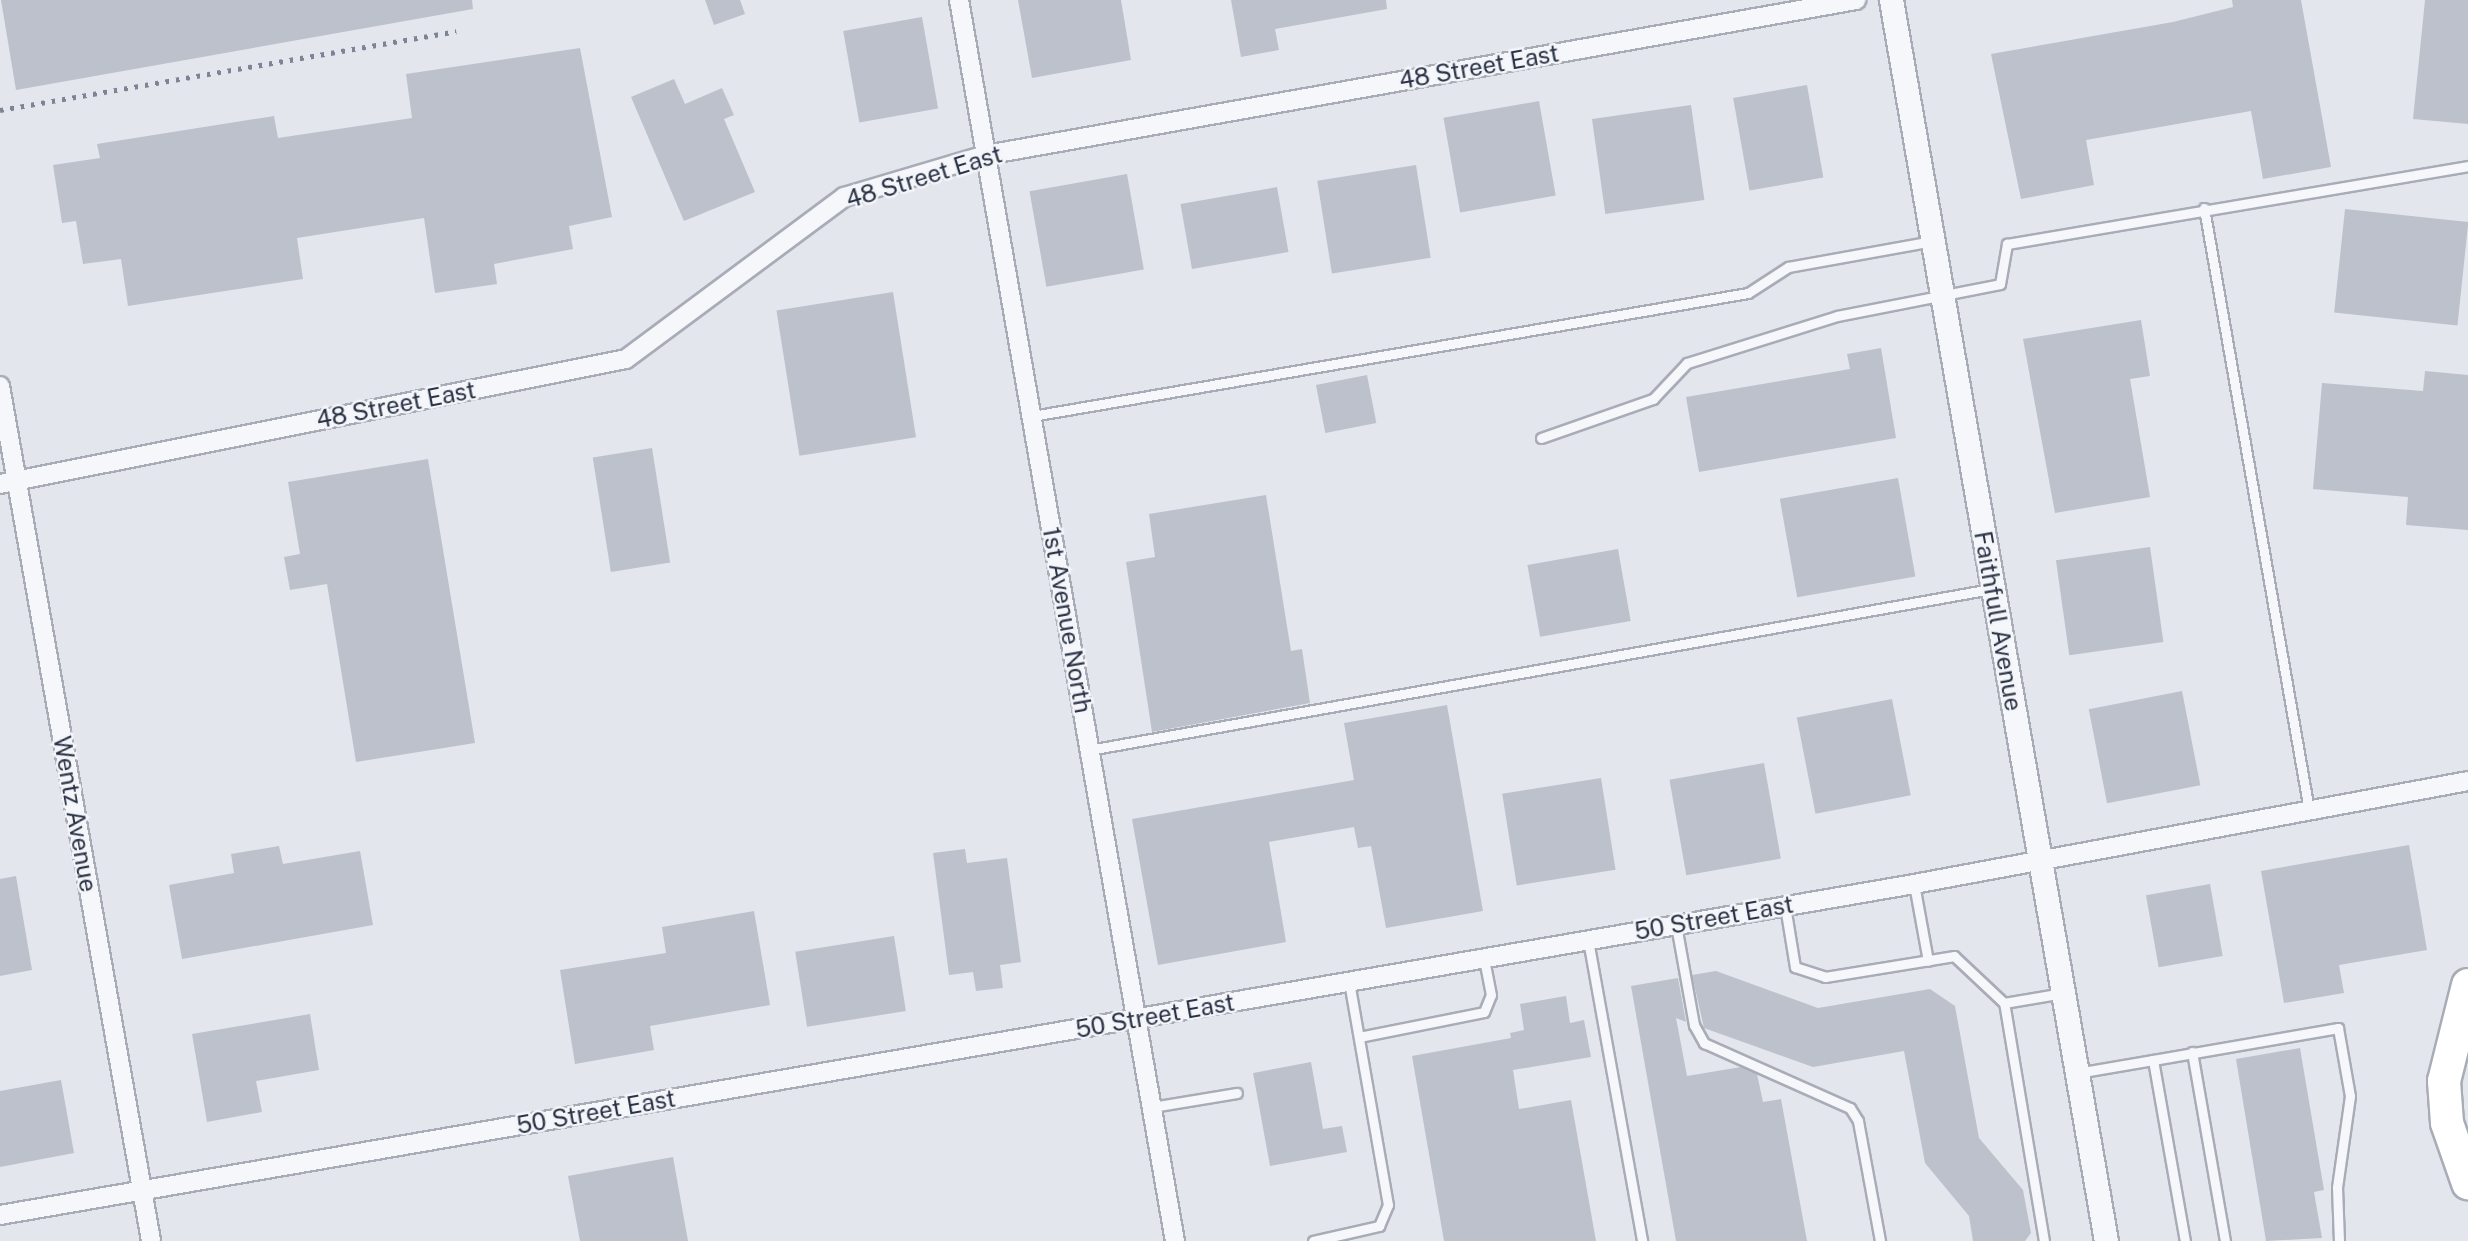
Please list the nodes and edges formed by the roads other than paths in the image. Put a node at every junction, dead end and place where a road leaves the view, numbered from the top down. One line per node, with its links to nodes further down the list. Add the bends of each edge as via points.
1 (959, 0): 4 (street, 1st Avenue North)
2 (1856, 0): 4 (street, 48 Street East)
3 (1891, 0): 7 (street, Faithfull Avenue)
4 (986, 155): 10 (street, 1st Avenue North); 12 (street, 48 Street East, via 844,197 626,359)
5 (2468, 166): 6 (lane)
6 (2204, 208): 8 (lane, via 2007,244 2000,285); 16 (lane)
7 (1933, 241): 8 (street, Faithfull Avenue); 10 (lane, via 1788,267 1748,293)
8 (1942, 298): 11 (lane, via 1837,316 1687,363 1653,399); 13 (street, Faithfull Avenue)
9 (0, 386): 12 (street, Wentz Avenue)
10 (1032, 416): 14 (street, 1st Avenue North)
11 (1541, 438)
12 (8, 482): 36 (street, Wentz Avenue)
13 (1993, 589): 14 (lane); 17 (street, Faithfull Avenue)
14 (1089, 750): 28 (street, 1st Avenue North)
15 (2468, 781): 16 (street, 50 Street East)
16 (2309, 810): 17 (street, 50 Street East)
17 (2041, 861): 18 (street, 50 Street East); 26 (street, Faithfull Avenue)
18 (1914, 884): 19 (street, 50 Street East); 23 (lane)
19 (1785, 906): 20 (street, 50 Street East); 23 (lane, via 1795,967 1825,977)
20 (1676, 925): 21 (street, 50 Street East); 42 (lane, via 1697,1035 1850,1108 1858,1121)
21 (1588, 940): 22 (street, 50 Street East); 41 (lane)
22 (1484, 959): 24 (street, 50 Street East); 29 (lane, via 1490,995 1484,1012)
23 (1928, 961): 27 (lane, via 1954,956)
24 (1349, 982): 28 (street, 50 Street East); 29 (lane)
25 (2468, 985): 35 (highway, via 2444,1081 2447,1123)
26 (2063, 993): 27 (lane); 32 (street, Faithfull Avenue)
27 (2004, 1003): 43 (lane)
28 (1136, 1020): 34 (street, 1st Avenue North); 36 (street, 50 Street East)
29 (1359, 1037): 40 (lane, via 1388,1205 1379,1226)
30 (2192, 1052): 31 (lane); 46 (lane); 47 (lane, via 2338,1028 2350,1096 2337,1188)
31 (2153, 1060): 32 (lane); 45 (lane)
32 (2077, 1073): 44 (street, Faithfull Avenue)
33 (1237, 1093): 34 (lane)
34 (1152, 1107): 39 (street, 1st Avenue North)
35 (2468, 1183)
36 (142, 1190): 37 (street, 50 Street East); 38 (street, Wentz Avenue)
37 (0, 1215)
38 (151, 1241)
39 (1175, 1241)
40 (1313, 1241)
41 (1642, 1241)
42 (1880, 1241)
43 (2044, 1241)
44 (2106, 1241)
45 (2185, 1241)
46 (2225, 1241)
47 (2339, 1241)

